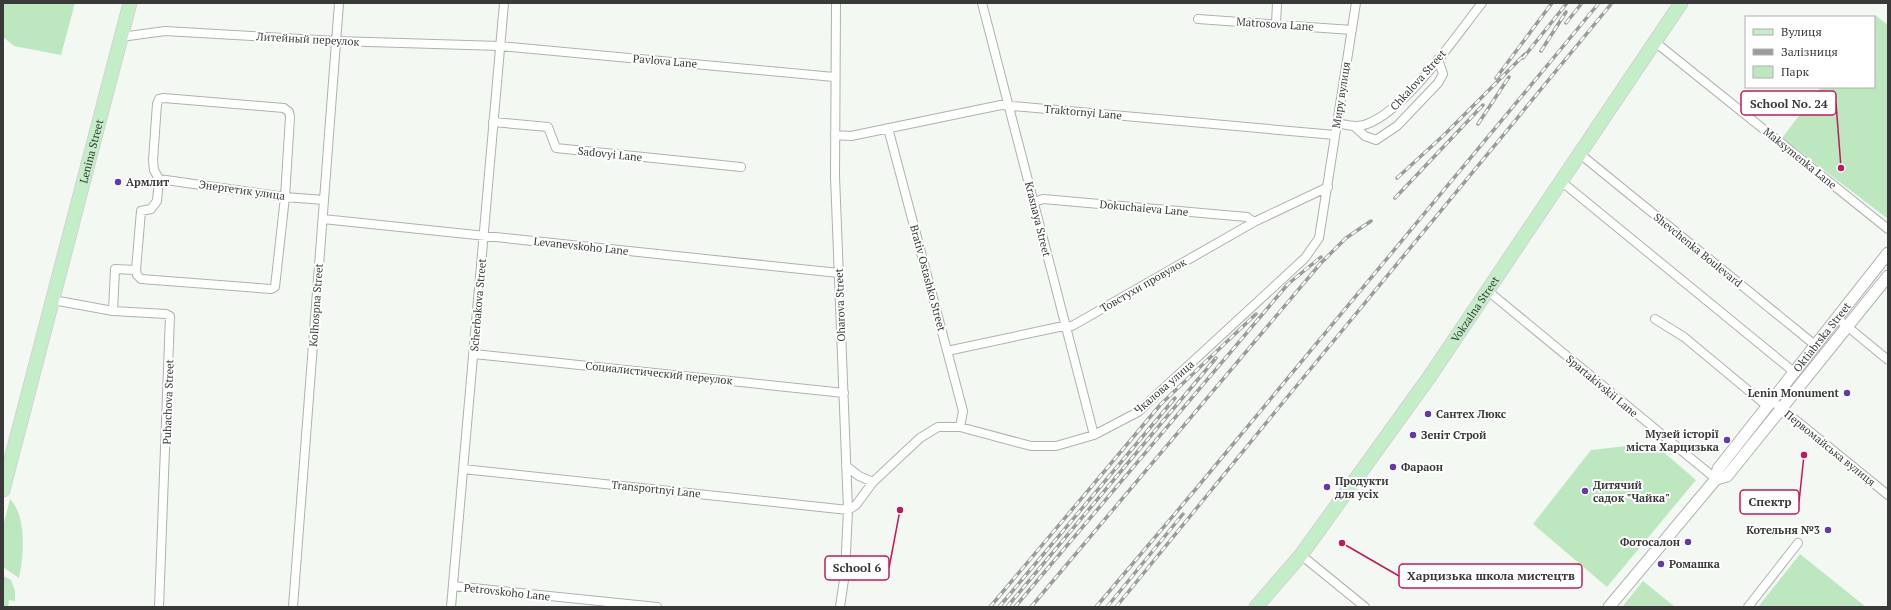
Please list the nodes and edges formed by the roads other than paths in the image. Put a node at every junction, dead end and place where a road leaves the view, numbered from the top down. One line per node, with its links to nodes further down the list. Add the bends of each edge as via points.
1 (130, 3): 13 (main road, Lenina Street)
2 (339, 3): 14 (street, Kolhospna Street)
3 (504, 3): 16 (street, Scherbakova Street)
4 (836, 3): 18 (street, Oharova Street)
5 (982, 3): 19 (street, Krasnaya Street)
6 (1277, 3): 11 (street)
7 (1356, 3): 12 (street, Миру вулиця)
8 (1482, 3): 17 (street, Chkalova Street)
9 (1681, 3): 15 (main road, Vokzalna Street)
10 (1198, 19): 11 (street, Matrosova Lane)
11 (1276, 24): 12 (street, Matrosova Lane)
12 (1352, 30): 21 (street, Миру вулиця)
13 (121, 38): 14 (street, Литейный переулок, via 164,31); 43 (main road, Lenina Street)
14 (336, 41): 16 (street, Литейный переулок); 32 (street, Kolhospna Street)
15 (1655, 42): 26 (main road, Vokzalna Street); 36 (street, Maksymenka Lane)
16 (498, 46): 18 (street, Pavlova Lane); 20 (street, Scherbakova Street)
17 (1438, 59): 22 (street, Chkalova Street, via 1389,113 1366,125); 22 (street, via 1443,74 1438,83 1397,126 1376,140 1365,136)
18 (834, 77): 24 (street, Oharova Street)
19 (1009, 105): 23 (street, Traktornyi Lane); 25 (street, Traktornyi Lane); 33 (street, Krasnaya Street)
20 (493, 122): 27 (street, Sadovyi Lane, via 548,127 556,148); 37 (street, Scherbakova Street)
21 (1336, 124): 22 (street, Chkalova Street); 25 (street, Миру вулиця)
22 (1354, 126)
23 (888, 128): 24 (street, Traktornyi Lane, via 851,136); 50 (street, Brativ Ostashko Street)
24 (834, 135): 40 (street, Oharova Street)
25 (1334, 135): 30 (street, Миру вулиця)
26 (1580, 154): 29 (main road, Vokzalna Street); 49 (street, Shevchenka Boulevard)
27 (741, 167)
28 (159, 179): 31 (street, Энергетик улица); 31 (street, via 154,170 153,160 159,99 284,108 290,117); 39 (street, via 157,201 151,209 141,211)
29 (1562, 182): 42 (main road, Vokzalna Street); 53 (street)
30 (1328, 187): 35 (street, Товстухи провулок); 58 (street, Чкалова улица, via 1319,238 1305,258 1138,412)
31 (285, 197): 32 (street, Энергетик улица); 39 (street, via 275,287 271,289 141,279)
32 (324, 200): 34 (street, Kolhospna Street)
33 (1034, 202): 35 (street, Dokuchaieva Lane, via 1043,199 1247,217); 47 (street, Krasnaya Street)
34 (323, 219): 37 (street, Levanevskoho Lane); 70 (street, Kolhospna Street)
35 (1254, 222): 47 (street, Товстухи провулок, via 1072,326)
36 (1888, 229)
37 (484, 235): 40 (street, Levanevskoho Lane); 51 (street, Scherbakova Street)
38 (1888, 253): 45 (main road, Oktiabrska Street)
39 (136, 270): 44 (street, via 115,269)
40 (838, 273): 54 (street, Oharova Street)
41 (1888, 276): 48 (main road, Oktiabrska Street)
42 (1488, 291): 61 (street, Spartakivskii Lane); 67 (main road, Vokzalna Street, via 1430,376)
43 (53, 300): 44 (street, Puhachova Street); 63 (main road, Lenina Street)
44 (113, 311): 69 (street, Puhachova Street, via 166,314 170,316 171,321)
45 (1837, 318): 48 (street); 49 (main road, Oktiabrska Street)
46 (1656, 320): 55 (street, Первомайська вулиця, via 1684,337)
47 (1066, 326): 50 (street, Товстухи провулок); 58 (street, Krasnaya Street)
48 (1848, 326): 52 (street); 56 (main road, Oktiabrska Street)
49 (1815, 345): 53 (main road, Oktiabrska Street)
50 (947, 352): 57 (street, Brativ Ostashko Street, via 963,411)
51 (474, 354): 54 (street, Социалистический переулок); 60 (street, Scherbakova Street)
52 (1888, 360)
53 (1794, 372): 55 (main road, Oktiabrska Street)
54 (844, 393): 59 (street, Oharova Street)
55 (1769, 403): 56 (street, Первомайська вулиця); 61 (main road, Oktiabrska Street, via 1718,469)
56 (1781, 408): 61 (main road, Oktiabrska Street, via 1727,476); 64 (street, Первомайська вулиця)
57 (960, 427): 58 (street, Чкалова улица, via 1031,446 1056,446); 62 (street, Чкалова улица, via 938,427 920,438)
58 (1094, 435)
59 (846, 466): 62 (street); 65 (street, Oharova Street)
60 (463, 469): 65 (street, Transportnyi Lane); 68 (street, Scherbakova Street)
61 (1716, 479): 76 (main road, Oktiabrska Street)
62 (872, 482): 65 (street, Чкалова улица, via 856,506)
63 (3, 490)
64 (1888, 495)
65 (848, 510): 73 (street, Oharova Street, via 845,573)
66 (1798, 543): 77 (street)
67 (1300, 555): 74 (main road, Vokzalna Street); 75 (street)
68 (453, 586): 71 (street, Scherbakova Street); 72 (street, Petrovskoho Lane)
69 (159, 607)
70 (293, 607)
71 (451, 607)
72 (657, 607)
73 (840, 607)
74 (1256, 607)
75 (1365, 607)
76 (1609, 607)
77 (1748, 607)

